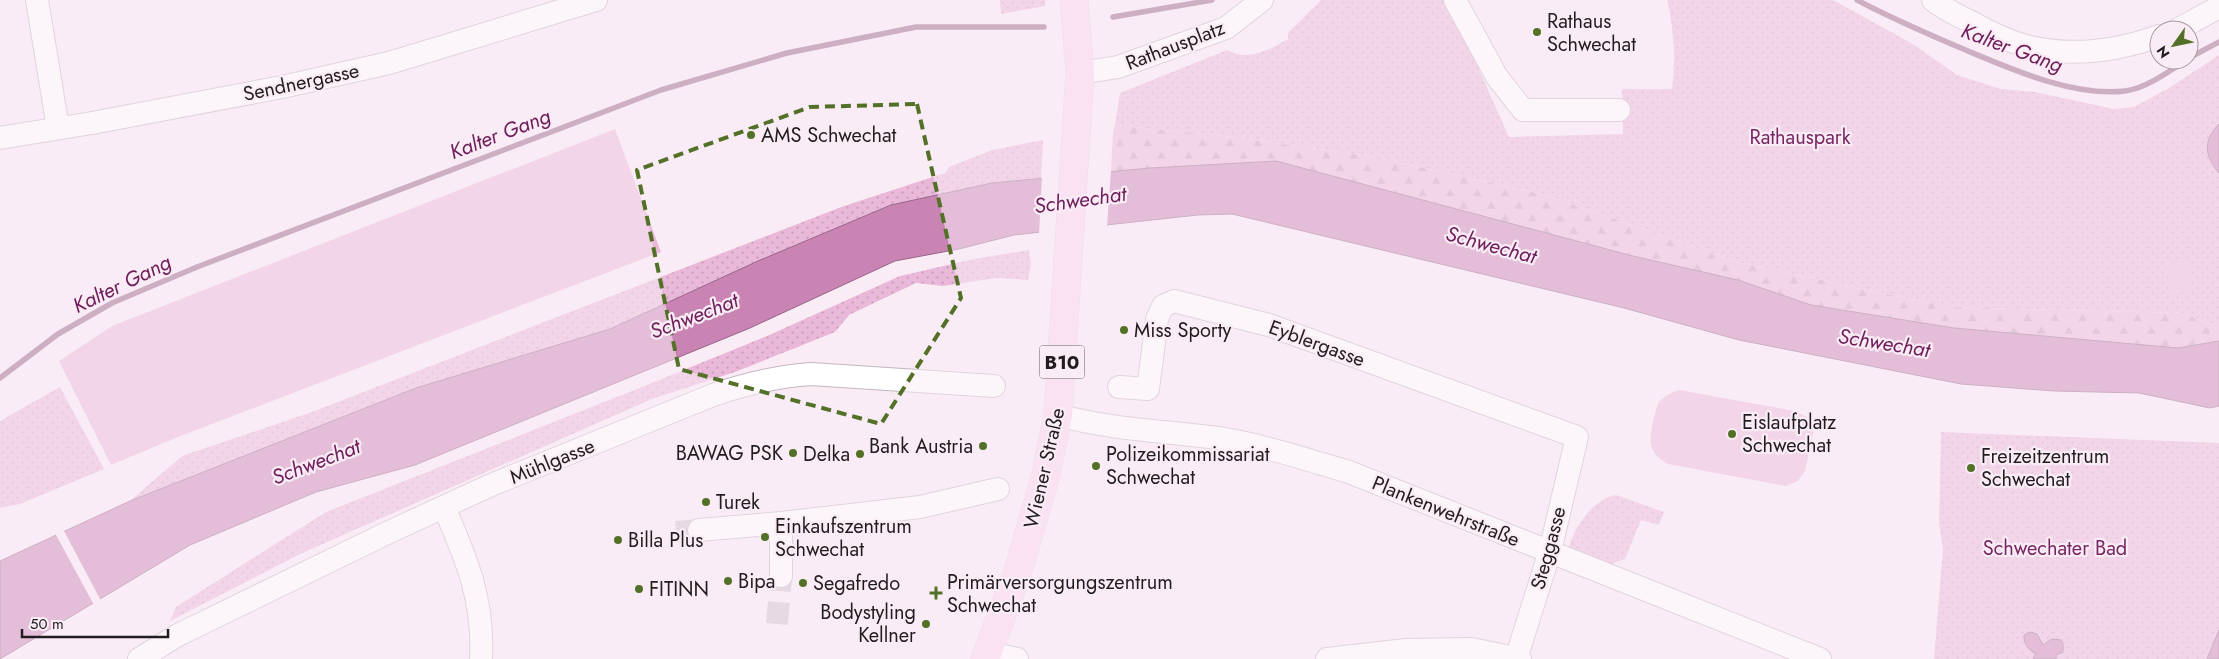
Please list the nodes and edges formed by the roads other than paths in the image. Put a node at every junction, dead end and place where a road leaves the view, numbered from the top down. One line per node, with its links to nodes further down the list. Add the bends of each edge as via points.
1 (37, 0): 12 (street)
2 (596, 0): 12 (street, Sendnergasse, via 389,62 282,87)
3 (1074, 0): 10 (main road, Wiener Straße / B10)
4 (1262, 0): 10 (street, Rathausplatz, via 1226,28 1118,67)
5 (1455, 0): 11 (street, via 1497,77 1523,110)
6 (1933, 0): 9 (street, via 1941,8 2026,46 2064,51 2100,50)
7 (2219, 7): 8 (street)
8 (2195, 20)
9 (2149, 40)
10 (1080, 73): 16 (main road, Wiener Straße / B10)
11 (1619, 110)
12 (58, 128): 13 (street, Sendnergasse)
13 (0, 138)
14 (994, 386): 19 (street, Mühlgasse, via 811,374 782,376 714,395)
15 (1120, 386): 17 (street, Eyblergasse, via 1148,389 1157,319 1163,306 1174,301 1269,325)
16 (1058, 415): 22 (street, Plankenwehrstraße, via 1088,424 1226,440 1288,454 1349,472); 24 (main road, Wiener Straße / B10, via 1046,474 1016,578)
17 (1577, 437): 22 (street, Steggasse)
18 (998, 490): 20 (street, via 920,507)
19 (444, 507): 25 (street, Mühlgasse, via 178,635); 27 (street, via 468,560 478,600)
20 (781, 524): 21 (street); 23 (street)
21 (699, 530)
22 (1550, 551): 26 (street, Steggasse); 30 (street, Plankenwehrstraße)
23 (781, 576)
24 (986, 655): 28 (street)
25 (151, 656)
26 (1518, 658): 29 (street, via 1471,649 1389,652)
27 (481, 659)
28 (1017, 659)
29 (1327, 659)
30 (1820, 659)

